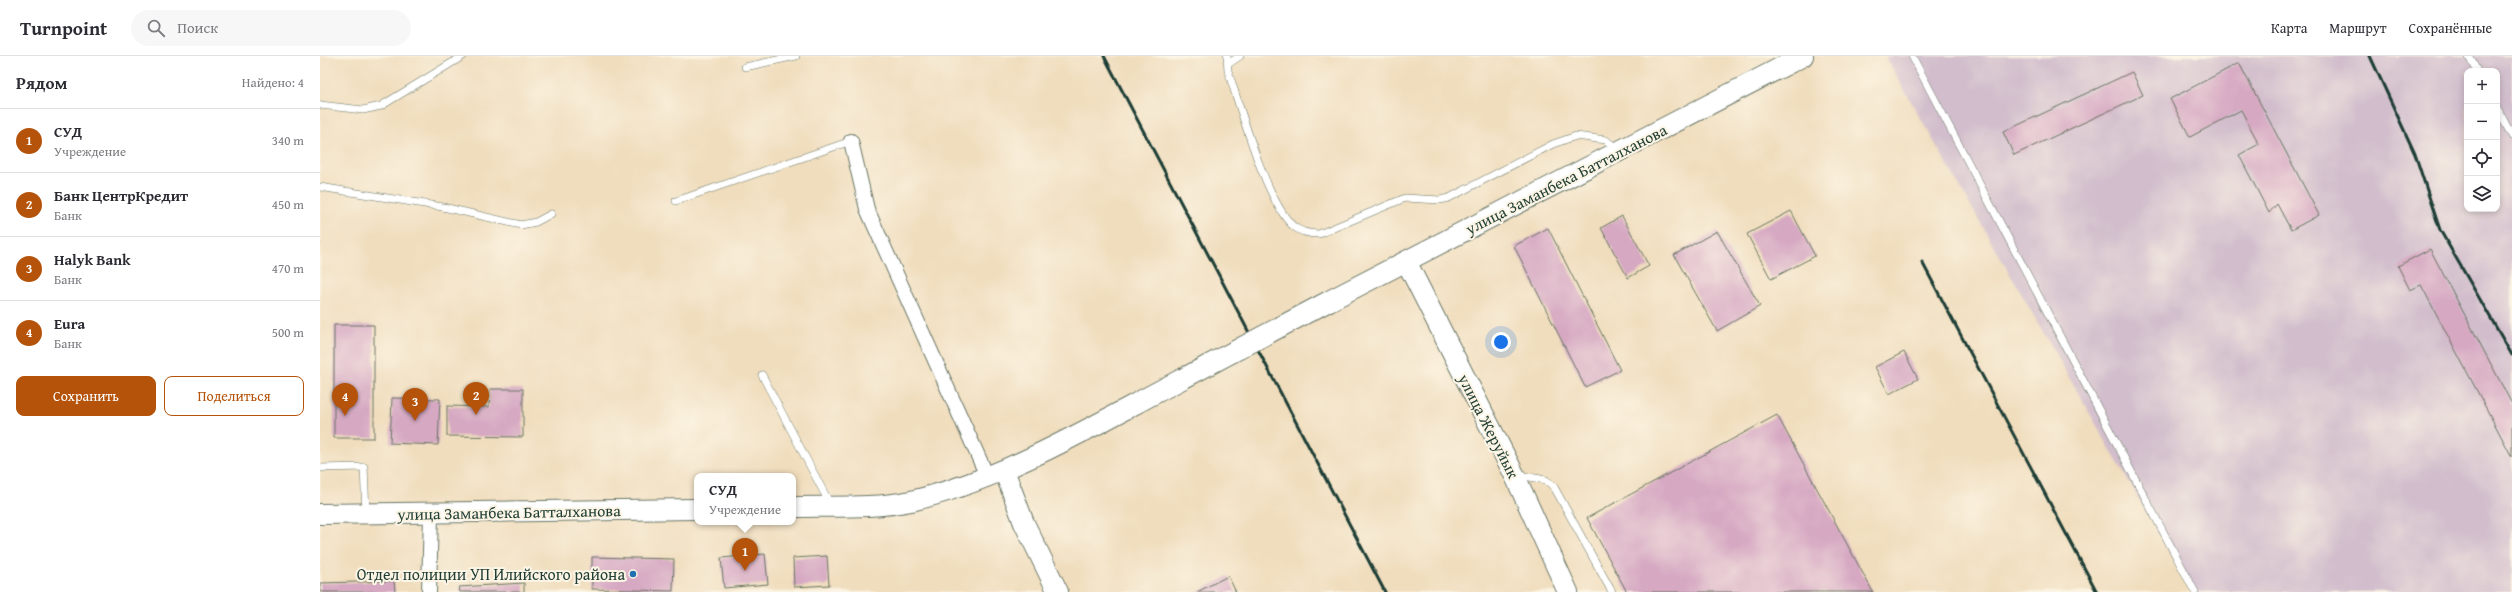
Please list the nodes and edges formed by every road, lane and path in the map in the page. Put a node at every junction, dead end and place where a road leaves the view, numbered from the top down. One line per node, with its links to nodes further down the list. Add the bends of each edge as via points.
1 (463, 56): 11 (lane, via 381,106 363,110)
2 (796, 56): 9 (lane)
3 (1226, 56): 8 (lane)
4 (1240, 56): 8 (lane)
5 (1803, 56): 15 (main road, улица Заманбека Батталханова)
6 (1912, 56): 34 (lane)
7 (2469, 56): 10 (lane)
8 (1228, 64): 15 (lane, via 1228,71 1274,202 1293,226 1310,234 1319,234 1405,198 1449,198 1553,144 1576,136 1606,140)
9 (744, 67)
10 (2475, 68)
11 (320, 105)
12 (2500, 114): 13 (lane)
13 (2512, 136)
14 (851, 141): 17 (lane); 22 (street, via 867,209)
15 (1620, 152): 19 (main road, улица Заманбека Батталханова)
16 (320, 187): 18 (lane, via 443,207 521,225 536,222)
17 (676, 201)
18 (551, 214)
19 (1406, 261): 22 (main road, улица Заманбека Батталханова, bridge); 23 (main road, улица Жеруйык)
20 (762, 375): 24 (lane)
21 (320, 468): 28 (lane, via 364,467)
22 (996, 473): 24 (main road, via 910,501 883,505); 31 (main road)
23 (1514, 474): 32 (main road, улица Жеруйык); 33 (lane, via 1546,480 1554,487)
24 (831, 506): 25 (main road)
25 (796, 507)
26 (694, 509): 29 (main road, улица Заманбека Батталханова)
27 (320, 514): 28 (main road, улица Заманбека Батталханова)
28 (366, 514): 29 (main road, улица Заманбека Батталханова)
29 (431, 514): 30 (street)
30 (429, 592)
31 (1058, 592)
32 (1568, 592)
33 (1612, 592)
34 (2195, 592)

